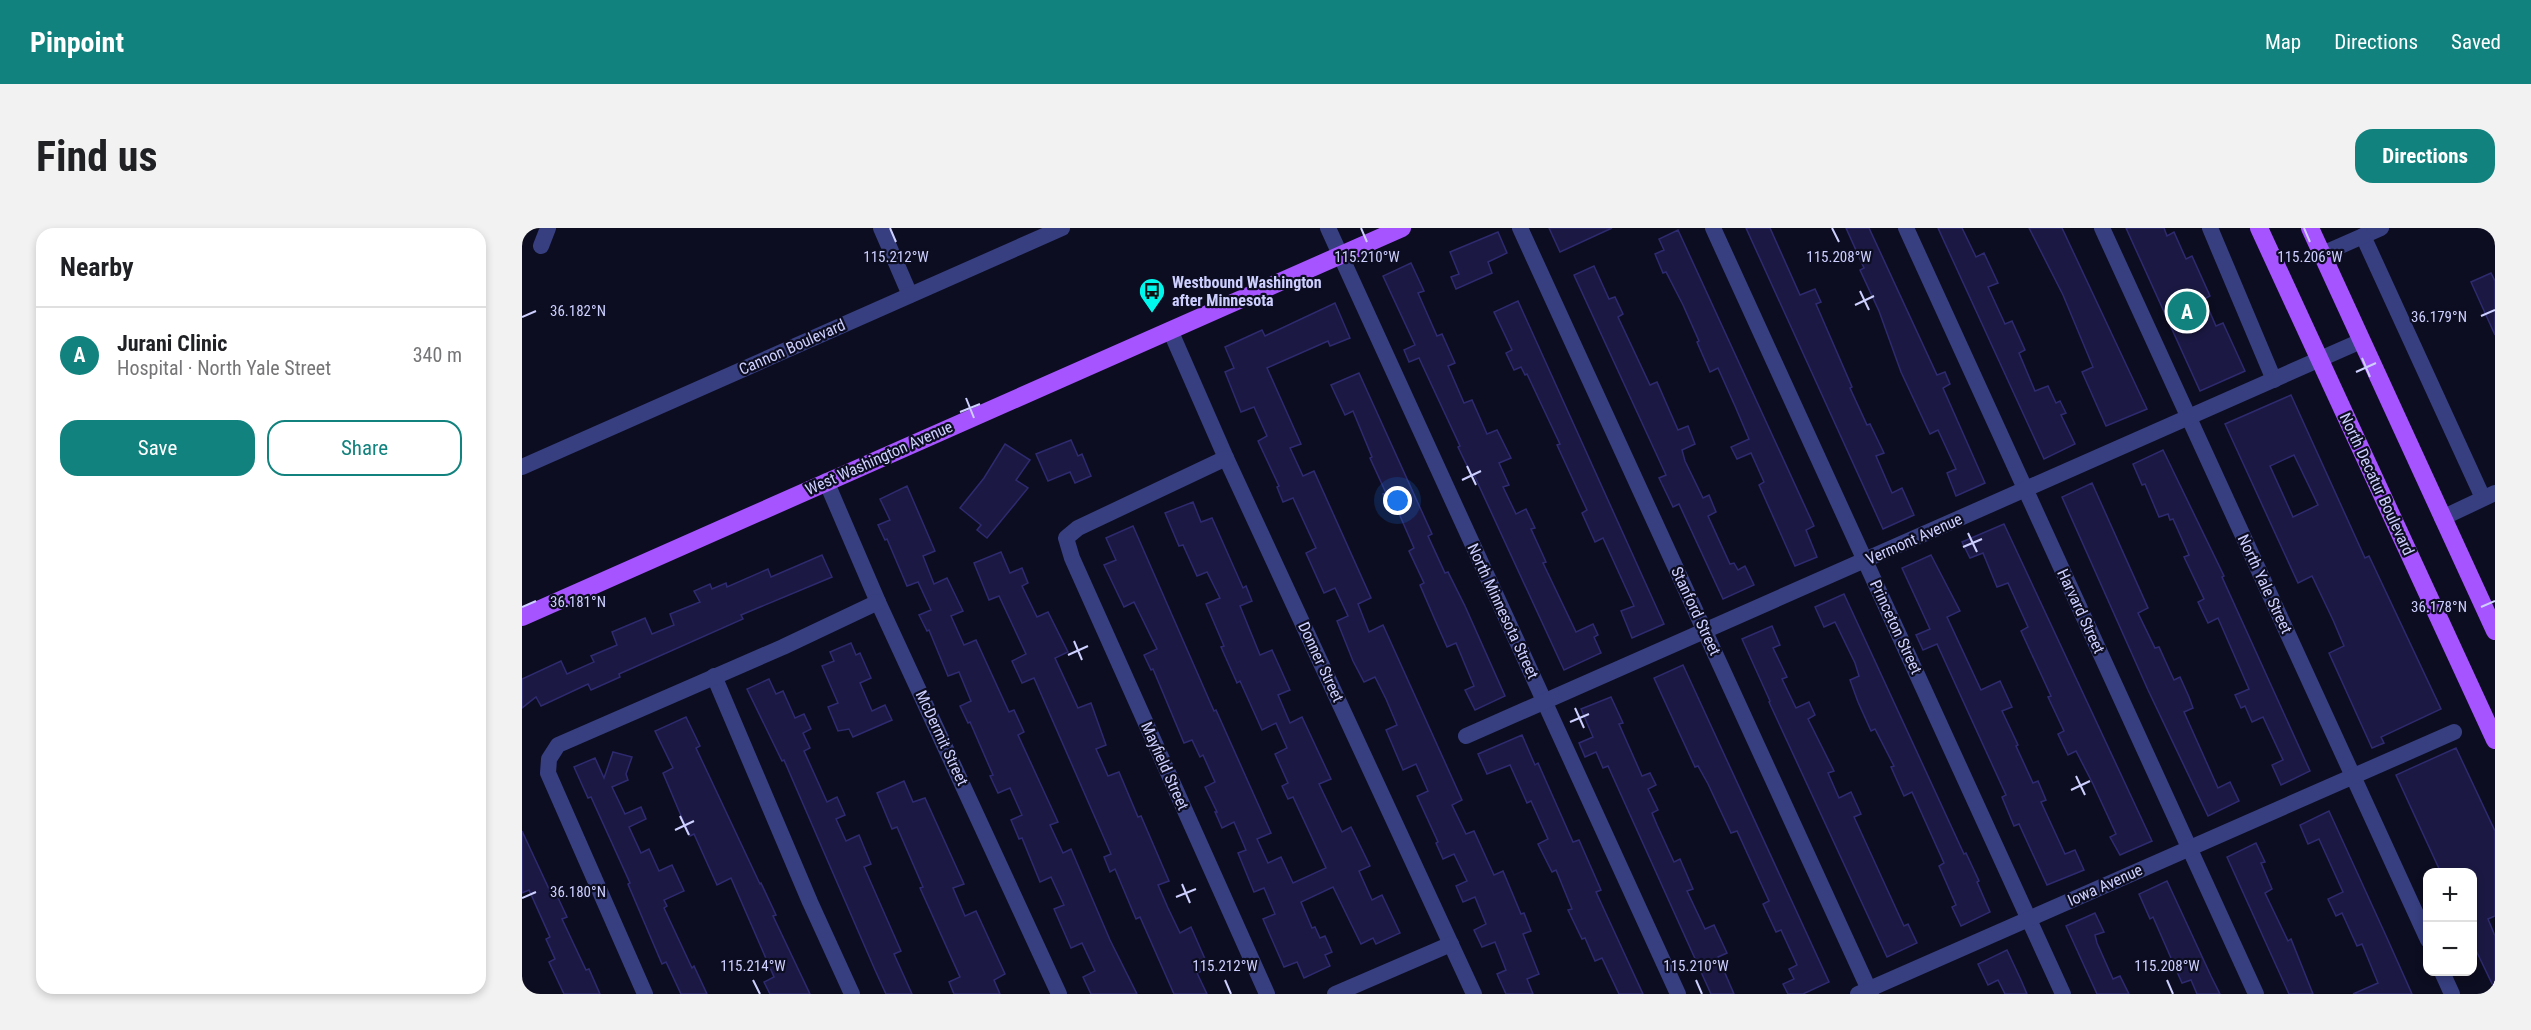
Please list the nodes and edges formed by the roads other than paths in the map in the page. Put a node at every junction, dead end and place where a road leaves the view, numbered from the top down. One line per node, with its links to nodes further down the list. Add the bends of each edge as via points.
1 (548, 228): 15 (street)
2 (881, 228): 18 (street)
3 (1062, 228): 18 (street, Cannon Boulevard)
4 (1328, 228): 17 (street, North Minnesota Street)
5 (1402, 228): 17 (main road, West Washington Avenue)
6 (1521, 228): 34 (street, Stanford Street)
7 (1713, 228): 30 (street, Princeton Street)
8 (1906, 228): 27 (street, Harvard Street)
9 (2102, 228): 23 (street, North Yale Street)
10 (2210, 228): 22 (street)
11 (2259, 228): 21 (main road, North Decatur Boulevard)
12 (2310, 228): 16 (main road)
13 (2381, 228): 14 (street)
14 (2363, 236): 16 (street); 28 (street)
15 (541, 246)
16 (2322, 254): 20 (main road)
17 (1340, 255): 19 (main road, West Washington Avenue); 36 (street, North Minnesota Street)
18 (910, 295): 25 (street, Cannon Boulevard)
19 (1170, 330): 24 (street, Donner Street); 26 (main road, West Washington Avenue)
20 (2361, 341): 21 (street, Vermont Avenue); 29 (main road)
21 (2320, 360): 22 (street, Vermont Avenue); 39 (main road, North Decatur Boulevard)
22 (2274, 380): 23 (street, Vermont Avenue)
23 (2188, 418): 27 (street, Vermont Avenue); 40 (street, North Yale Street)
24 (1226, 458): 44 (street, Donner Street); 50 (street, Mayfield Street, via 1078,528 1066,538 1076,569)
25 (522, 467)
26 (826, 481): 31 (street, McDermit Street); 32 (main road, West Washington Avenue)
27 (2025, 490): 30 (street, Vermont Avenue); 41 (street, Harvard Street)
28 (2489, 496): 29 (street)
29 (2442, 518): 33 (main road)
30 (1865, 560): 34 (street, Vermont Avenue); 42 (street, Princeton Street)
31 (878, 602): 35 (street); 49 (street, McDermit Street)
32 (522, 617)
33 (2495, 630)
34 (1705, 631): 36 (street, Vermont Avenue); 46 (street, Stanford Street)
35 (714, 676): 47 (street, via 558,745 549,759 548,773); 48 (street)
36 (1544, 702): 38 (street, Vermont Avenue); 53 (street, North Minnesota Street)
37 (2454, 732): 40 (street, Iowa Avenue)
38 (1466, 736)
39 (2495, 740)
40 (2352, 776): 41 (street, Iowa Avenue); 43 (street, North Yale Street)
41 (2189, 848): 42 (street, Iowa Avenue); 55 (street, Harvard Street)
42 (2029, 919): 46 (street, Iowa Avenue); 54 (street, Princeton Street)
43 (2423, 931)
44 (1451, 944): 51 (street); 52 (street, Donner Street)
45 (2444, 976): 56 (street)
46 (1866, 992)
47 (645, 994)
48 (852, 994)
49 (1059, 994)
50 (1267, 994)
51 (1335, 994)
52 (1474, 994)
53 (1678, 994)
54 (2063, 994)
55 (2256, 994)
56 (2452, 994)

